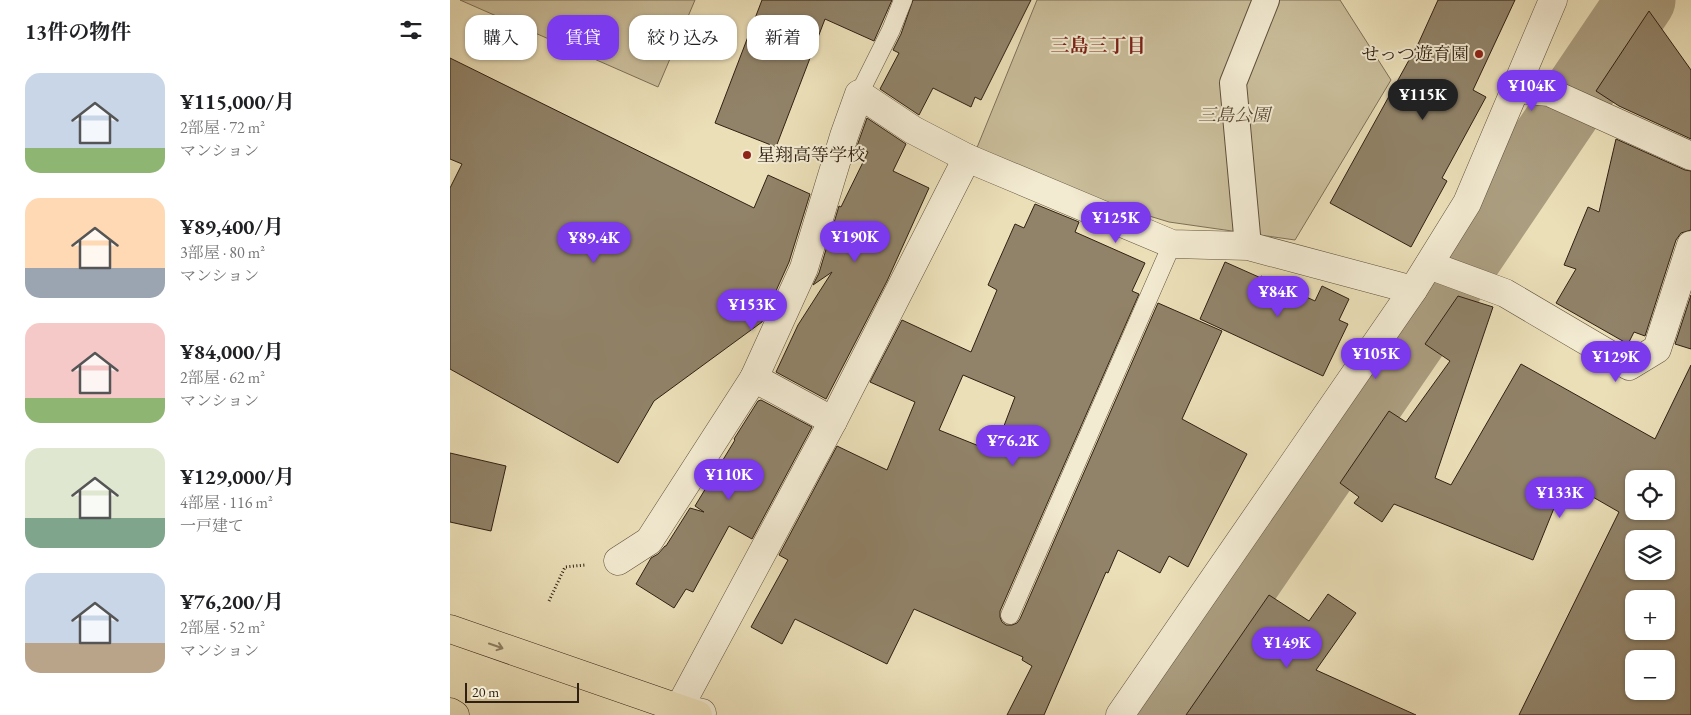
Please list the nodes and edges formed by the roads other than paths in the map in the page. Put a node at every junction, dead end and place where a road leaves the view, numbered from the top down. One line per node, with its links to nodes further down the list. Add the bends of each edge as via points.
1 (903, 0): 5 (lane)
2 (1266, 0): 10 (street, via 1233,83)
3 (1553, 0): 4 (street)
4 (1516, 89): 6 (street, via 1549,92); 11 (street, via 1467,203)
5 (859, 94): 7 (street, via 913,130); 13 (street, via 804,268)
6 (1691, 156)
7 (967, 158): 8 (street); 14 (street)
8 (1172, 244): 10 (street); 16 (lane)
9 (1691, 245): 11 (street, via 1657,349 1629,366 1505,293)
10 (1248, 246): 12 (street)
11 (1445, 271): 12 (street)
12 (1412, 290): 22 (street)
13 (754, 378): 14 (street); 15 (street, via 649,541)
14 (833, 422): 18 (street)
15 (618, 561)
16 (1010, 615)
17 (450, 629): 18 (main road, one-way to 18)
18 (688, 711): 21 (street)
19 (450, 712): 20 (main road)
20 (456, 715)
21 (711, 715)
22 (1120, 715)

